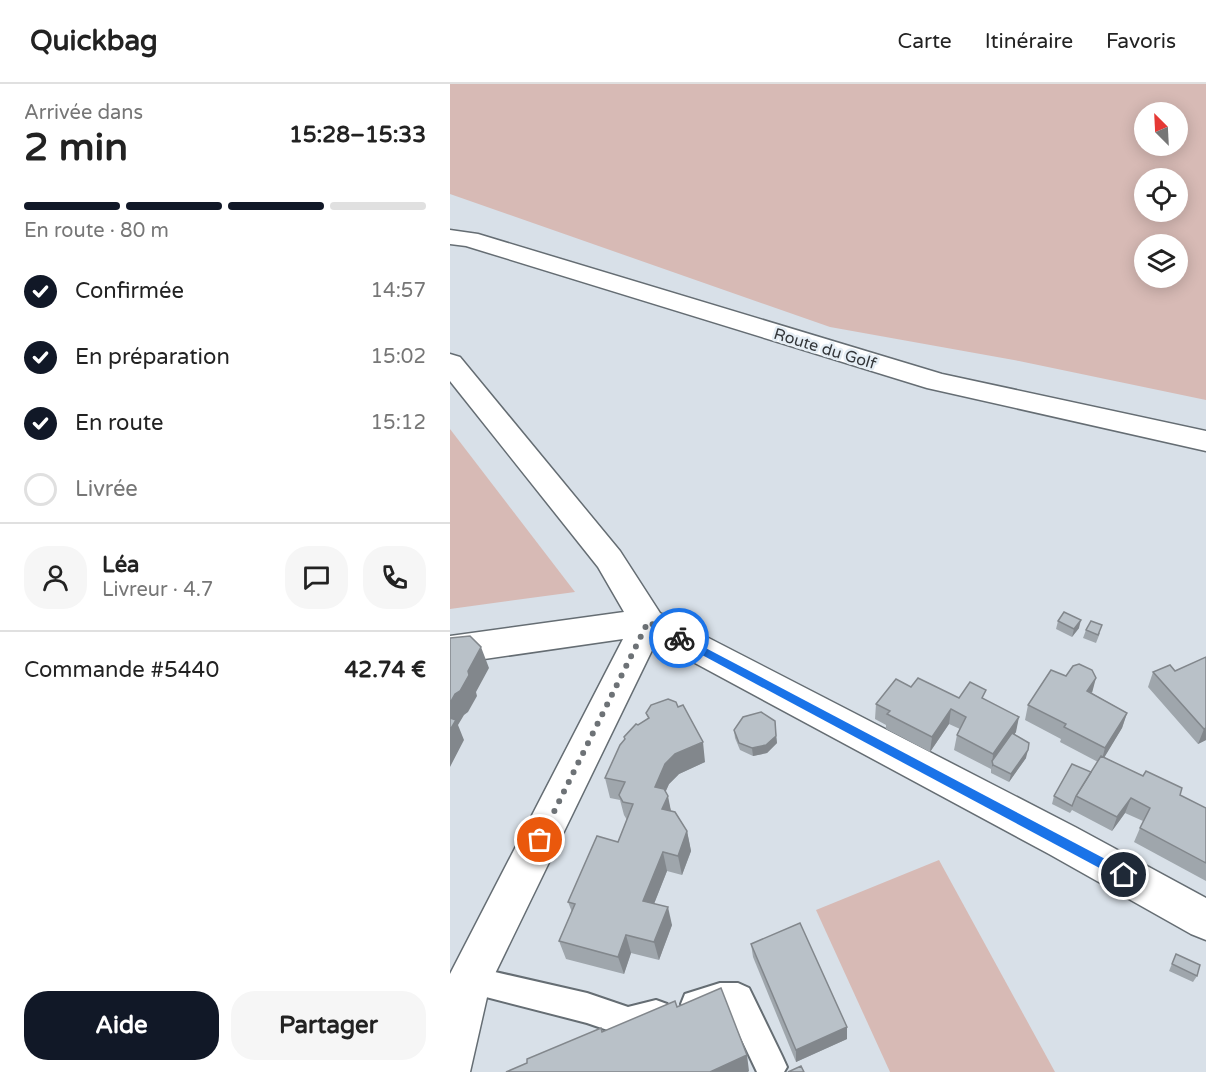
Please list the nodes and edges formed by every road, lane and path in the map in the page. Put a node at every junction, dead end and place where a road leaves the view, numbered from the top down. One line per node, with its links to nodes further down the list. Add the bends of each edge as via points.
1 (450, 237): 3 (street, Route du Golf, via 469,239 938,382)
2 (450, 363): 4 (street, via 609,559)
3 (1206, 441)
4 (648, 622): 5 (street); 6 (street); 7 (street, via 611,700)
5 (450, 650)
6 (1206, 920)
7 (459, 979): 8 (street); 9 (lane, via 587,1008 628,1022 720,998 738,998)
8 (450, 1065)
9 (771, 1067)

